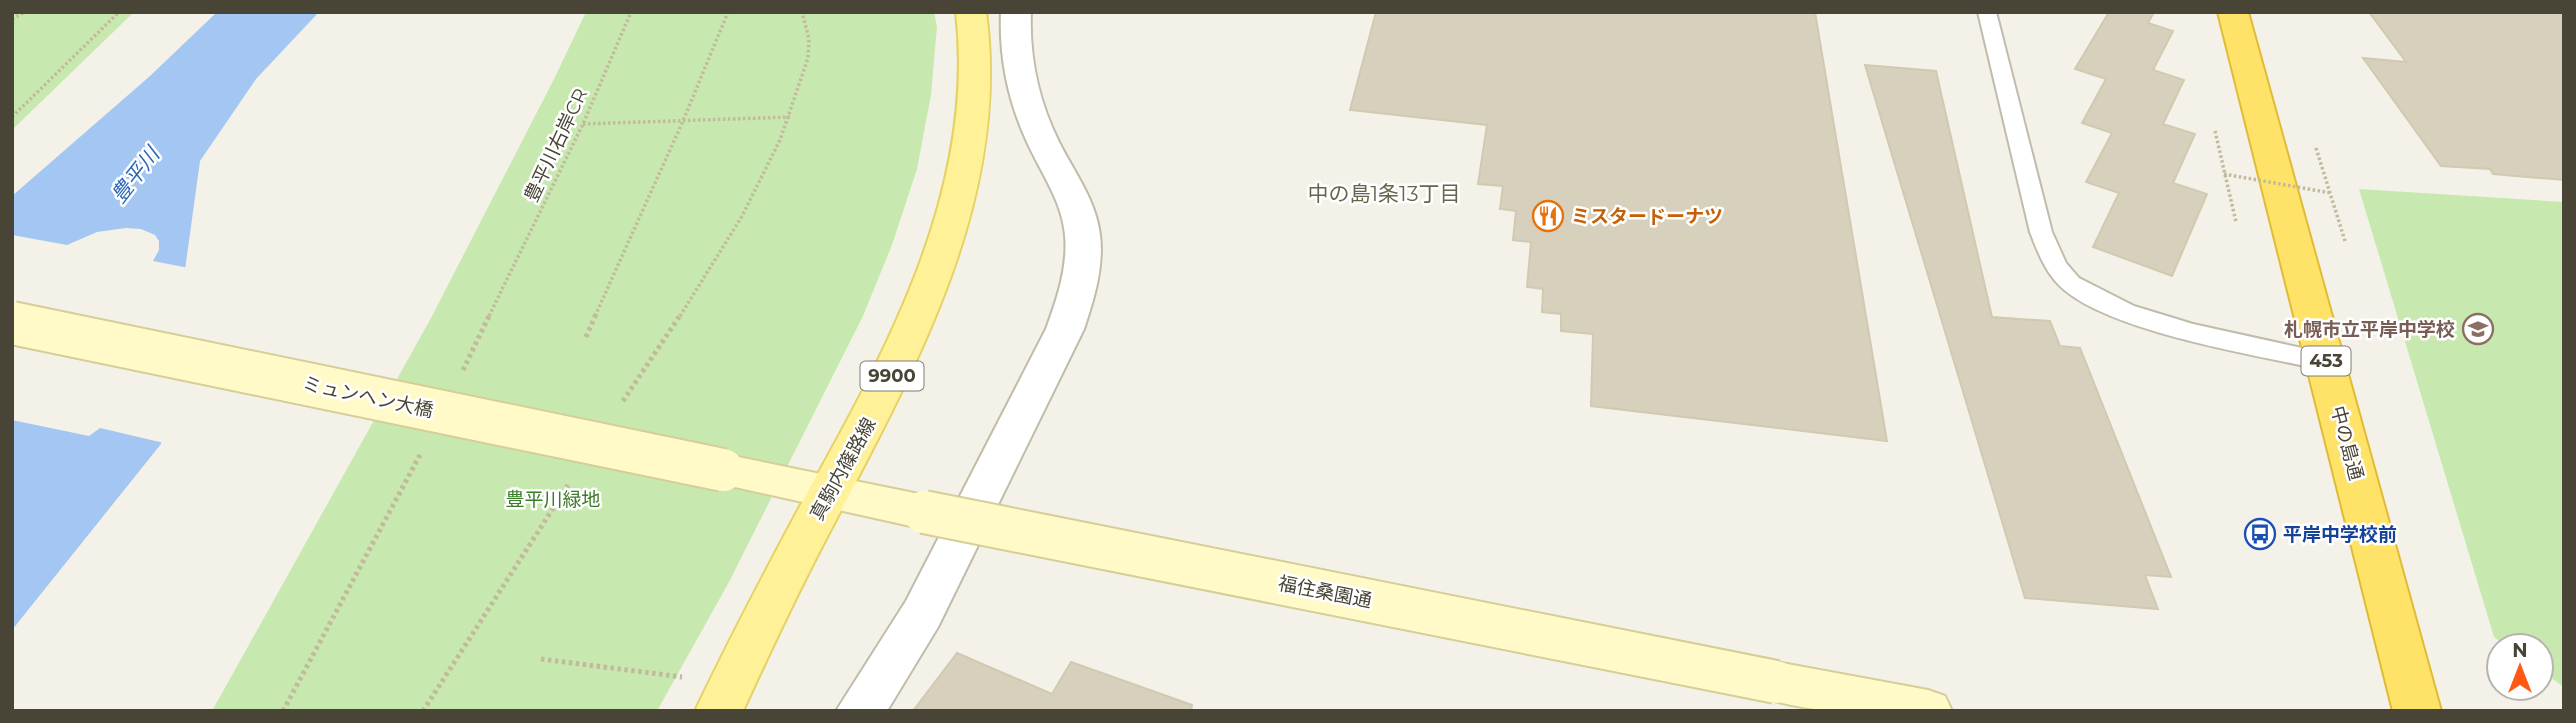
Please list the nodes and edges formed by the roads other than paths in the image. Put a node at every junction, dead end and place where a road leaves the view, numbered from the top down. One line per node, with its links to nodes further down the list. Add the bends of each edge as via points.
1 (971, 12): 8 (main road, 真駒内篠路線 / 9900, via 973,99 953,220 894,373)
2 (1016, 12): 11 (street, via 1017,51 1030,110 1074,202 1083,233 1083,267 1076,299 1065,330 922,614)
3 (1987, 12): 6 (lane, via 2041,232 2069,281 2109,306 2159,323)
4 (2233, 12): 6 (highway, 中の島通 / 453)
5 (12, 323): 7 (street, ミュンヘン大橋, bridge)
6 (2325, 360): 12 (highway, 中の島通 / 453)
7 (723, 470): 8 (street, 福住桑園通)
8 (830, 492): 9 (street, 福住桑園通, bridge); 10 (main road, 真駒内篠路線 / 9900)
9 (1908, 709)
10 (719, 711)
11 (860, 711)
12 (2417, 711)

